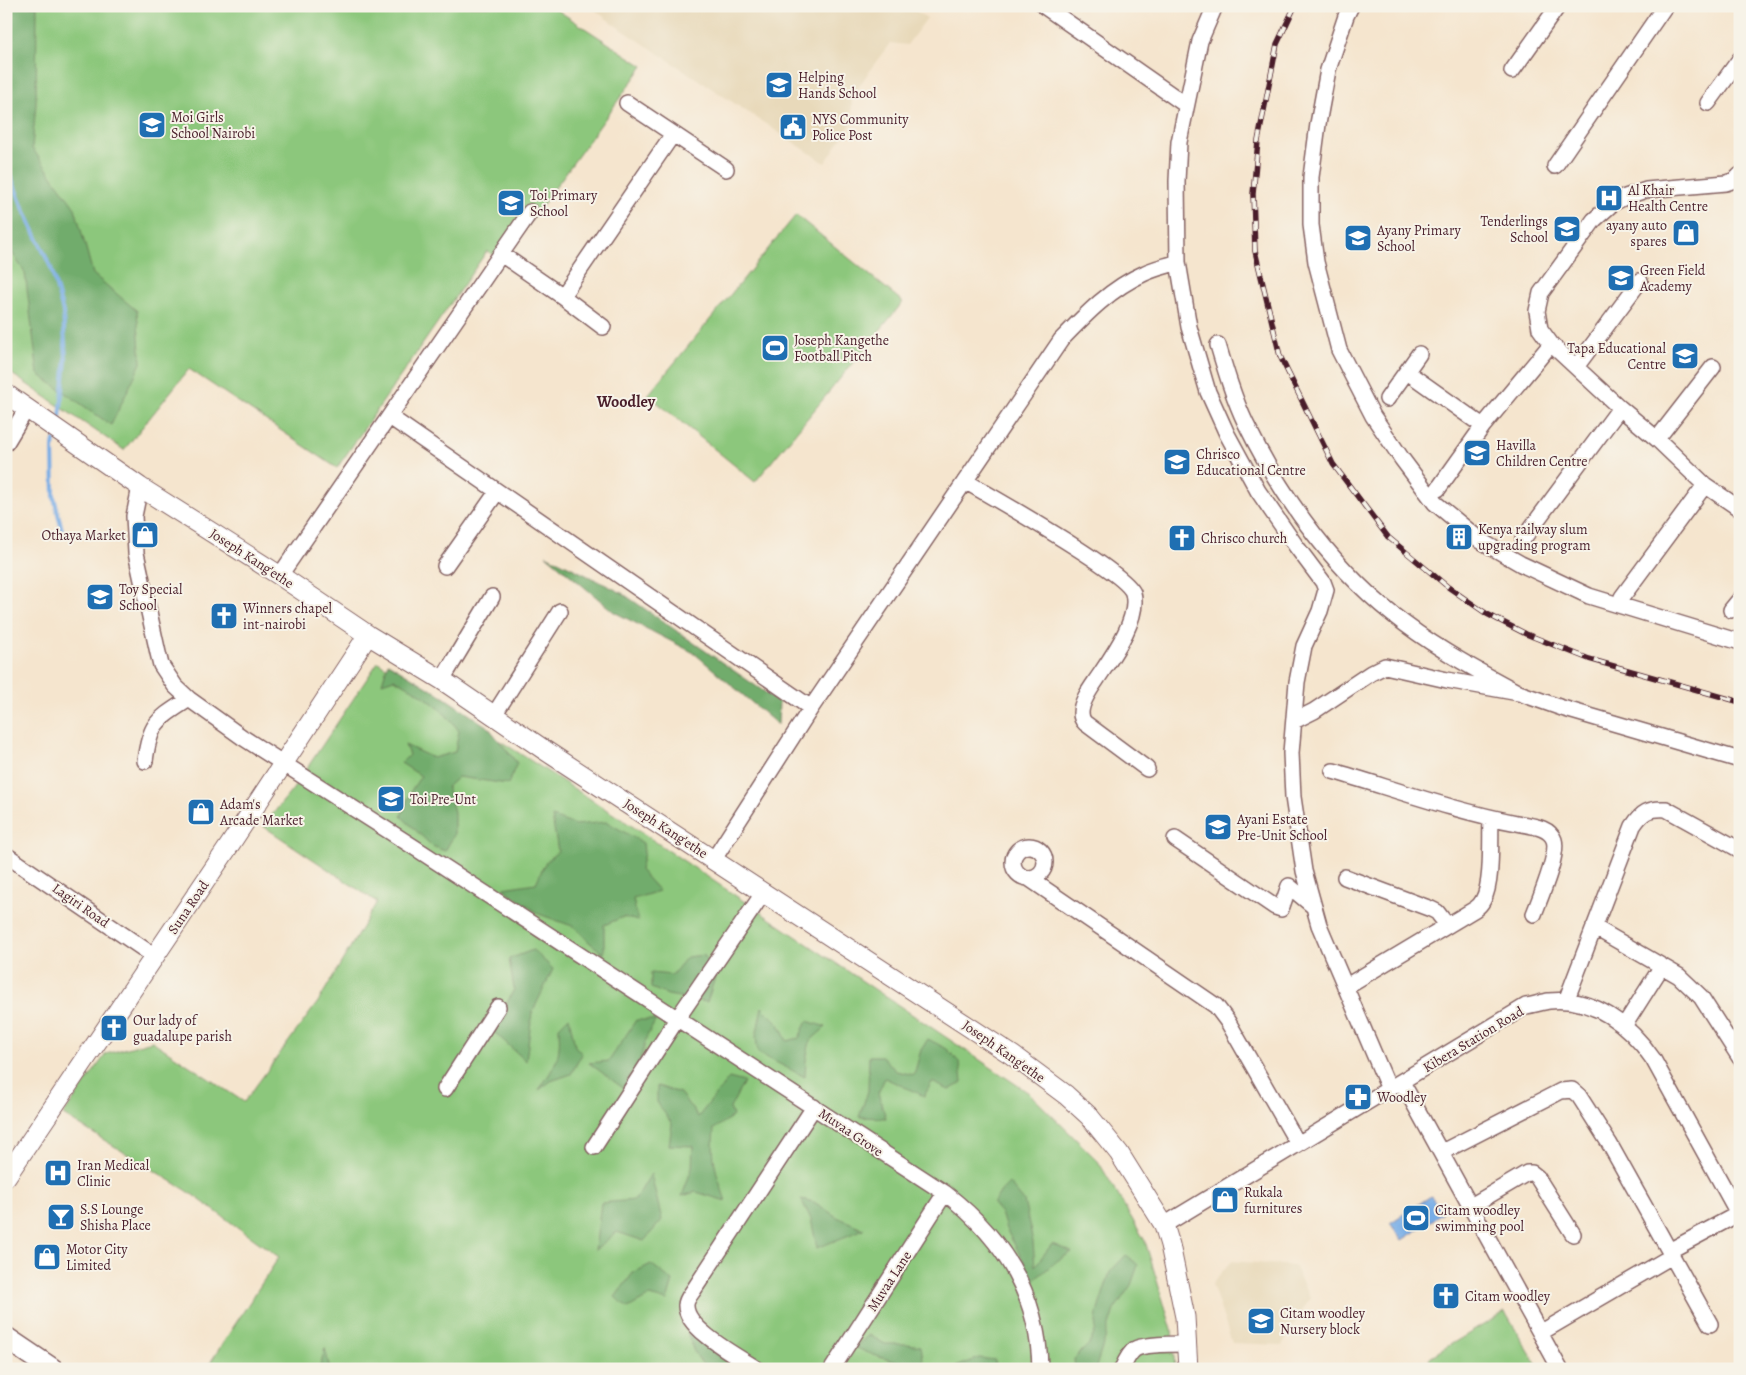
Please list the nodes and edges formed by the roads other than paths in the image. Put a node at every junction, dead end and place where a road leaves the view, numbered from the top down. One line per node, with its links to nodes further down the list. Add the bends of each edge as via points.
1 (1044, 6): 10 (street)
2 (1215, 6): 10 (street, via 1200,41)
3 (1351, 6): 48 (street, via 1328,70 1319,115 1311,177 1311,225 1316,262 1339,350 1373,416 1435,503 1481,541 1589,596)
4 (1558, 6): 7 (street)
5 (1665, 6): 12 (street)
6 (1740, 59): 8 (street)
7 (1512, 71)
8 (1708, 103)
9 (627, 104): 11 (street)
10 (1186, 105): 17 (street, via 1179,142 1177,180)
11 (673, 134): 13 (street); 19 (street)
12 (1555, 166)
13 (726, 169)
14 (1740, 175): 21 (street, via 1726,183 1646,190 1624,197 1604,210 1541,293 1538,320 1540,329)
15 (530, 212): 16 (street)
16 (501, 254): 19 (street); 31 (street)
17 (1178, 262): 35 (street, via 1120,286 1061,340); 54 (street, via 1189,327 1208,392 1258,491 1326,590 1304,646)
18 (1640, 281): 24 (street)
19 (562, 296): 20 (street)
20 (603, 327)
21 (1551, 344): 24 (street); 32 (street)
22 (1218, 345): 50 (street, via 1246,423 1263,457 1288,498 1336,560 1404,624 1464,663)
23 (1419, 354): 26 (street)
24 (1576, 367): 30 (street)
25 (1713, 367): 33 (street)
26 (1407, 372): 28 (street); 32 (street)
27 (6, 394): 29 (street, Joseph Kang'ethe)
28 (1387, 399)
29 (27, 408): 34 (street); 37 (street, Joseph Kang'ethe)
30 (1620, 408): 33 (street); 41 (street)
31 (390, 417): 39 (street); 43 (street)
32 (1483, 426): 38 (street)
33 (1657, 439): 36 (street)
34 (6, 443)
35 (965, 481): 52 (street); 58 (street, via 1098,561 1127,583 1134,605 1130,621 1082,706 1081,718)
36 (1705, 485): 40 (street); 45 (street)
37 (140, 487): 43 (street, Joseph Kang'ethe); 51 (street, via 134,516 136,553 153,635 161,665 175,686)
38 (1438, 489)
39 (497, 492): 42 (street); 52 (street)
40 (1740, 510)
41 (1523, 539)
42 (445, 566)
43 (282, 577): 47 (street, Joseph Kang'ethe)
44 (492, 597): 49 (street)
45 (1622, 597)
46 (560, 611): 53 (street)
47 (368, 635): 49 (street, Joseph Kang'ethe); 57 (street, Suna Road)
48 (1740, 642)
49 (442, 680): 53 (street, Joseph Kang'ethe)
50 (1519, 693): 54 (street, via 1386,666 1314,712); 55 (street)
51 (189, 699): 56 (street, via 158,720 148,739); 57 (street)
52 (810, 708): 64 (street)
53 (494, 716): 64 (street, Joseph Kang'ethe)
54 (1294, 721): 68 (street, via 1291,753 1293,797 1304,871)
55 (1740, 760)
56 (145, 761)
57 (282, 763): 72 (street, Suna Road); 77 (street)
58 (1147, 768)
59 (1333, 771): 60 (street)
60 (1491, 818): 69 (street, via 1541,828 1554,840 1554,856); 70 (street, via 1486,894 1475,909)
61 (1175, 839): 68 (street, via 1275,907 1281,909 1289,886)
62 (1740, 850): 71 (street, via 1666,808 1646,810 1633,826)
63 (6, 855): 72 (street, Lagiri Road)
64 (714, 859): 67 (street, Joseph Kang'ethe)
65 (1344, 876): 70 (street, via 1431,909)
66 (1030, 879): 83 (street, via 1216,1006)
67 (764, 892): 77 (street); 90 (street, Joseph Kang'ethe, via 1012,1054 1066,1095 1090,1116 1119,1153)
68 (1313, 906): 74 (street)
69 (1534, 914)
70 (1447, 925): 74 (street)
71 (1594, 927): 73 (street); 75 (street)
72 (154, 956): 86 (street, Suna Road)
73 (1662, 966): 78 (street); 79 (street, via 1679,976 1701,997)
74 (1345, 987): 80 (street)
75 (1566, 1001): 78 (street, Kibera Station Road, via 1596,1008); 80 (street, Kibera Station Road, via 1526,1006)
76 (498, 1007): 81 (street)
77 (677, 1019): 82 (street); 84 (street)
78 (1624, 1026): 89 (street, Kibera Station Road, via 1653,1059)
79 (1740, 1058)
80 (1396, 1086): 83 (street, Kibera Station Road); 85 (street)
81 (445, 1089)
82 (814, 1107): 87 (street, Muvaa Grove); 98 (street, Muvaa Grove, via 686,1303 689,1318 696,1328)
83 (1298, 1144): 90 (street, Kibera Station Road)
84 (594, 1147)
85 (1442, 1152): 88 (street); 92 (street, via 1561,1091 1572,1090 1609,1143)
86 (6, 1177)
87 (945, 1193): 99 (street, Muvaa Lane); 100 (street, Muvaa Grove, via 998,1244 1018,1277 1035,1329)
88 (1472, 1206): 91 (street, via 1532,1173); 94 (street)
89 (1739, 1216): 92 (street)
90 (1164, 1225): 96 (street, Joseph Kang'ethe, via 1180,1292)
91 (1573, 1234)
92 (1670, 1254): 93 (street); 94 (street)
93 (1710, 1324)
94 (1540, 1333): 103 (street)
95 (6, 1338): 97 (main road)
96 (1187, 1344): 101 (street, via 1136,1349); 102 (street, Joseph Kang'ethe)
97 (52, 1369)
98 (757, 1369)
99 (832, 1369)
100 (1040, 1369)
101 (1122, 1369)
102 (1188, 1369)
103 (1560, 1369)

